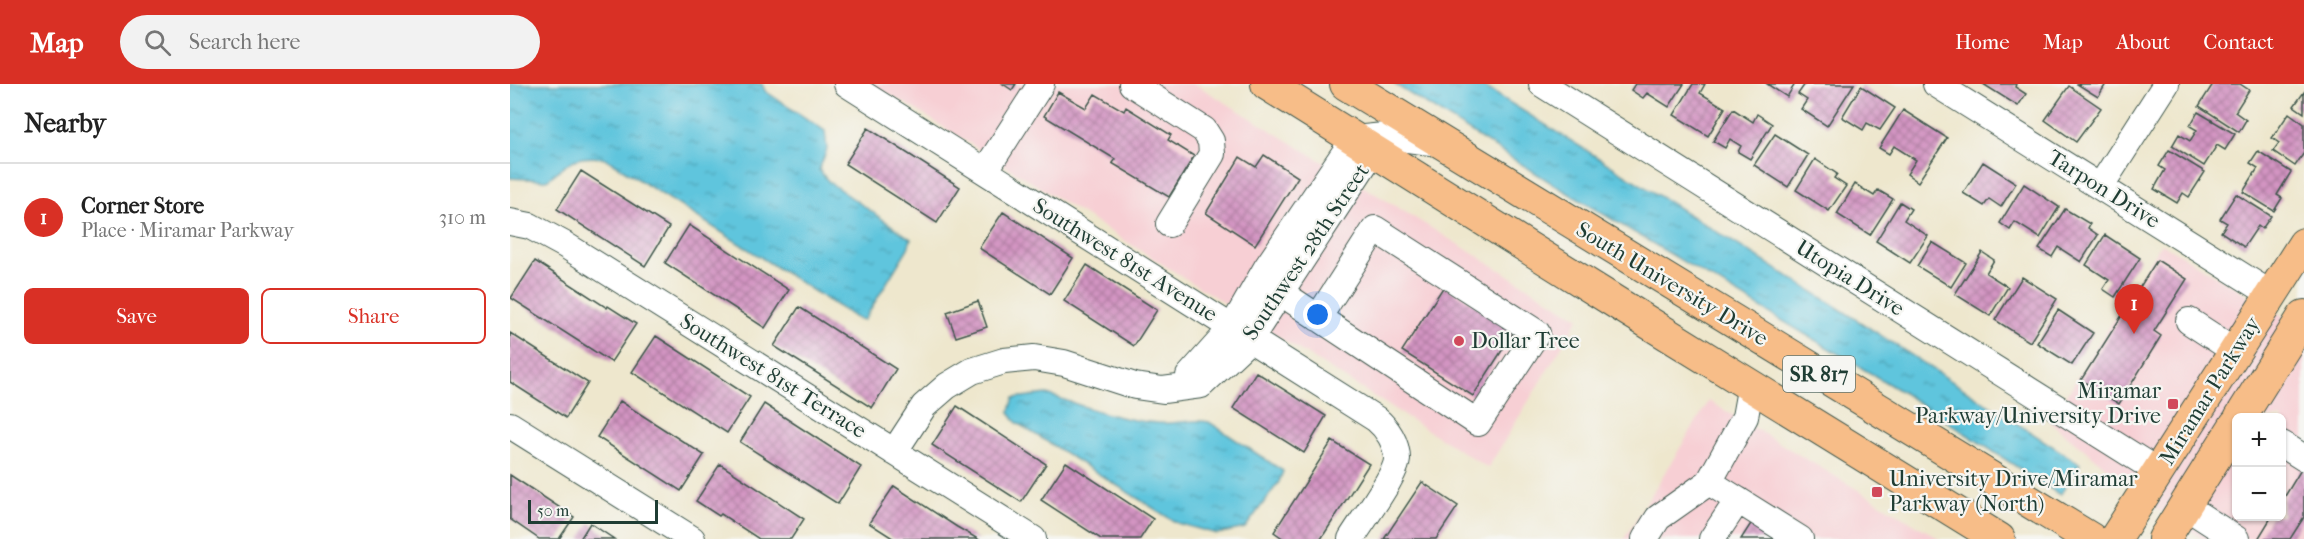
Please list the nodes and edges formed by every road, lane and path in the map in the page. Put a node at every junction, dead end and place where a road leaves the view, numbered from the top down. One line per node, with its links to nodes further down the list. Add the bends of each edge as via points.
1 (847, 84): 11 (street, Southwest 81st Avenue)
2 (1041, 84): 11 (street)
3 (1132, 84): 14 (street, via 1204,130 1211,141 1212,154)
4 (1542, 84): 31 (street, Utopia Drive)
5 (1936, 84): 12 (street, Tarpon Drive)
6 (2166, 84): 12 (street)
7 (1353, 89): 8 (main road, via 1329,101); 9 (main road, South University Drive / SR 817)
8 (1280, 92): 10 (main road, South University Drive / SR 817)
9 (1440, 143): 10 (street, via 1384,135); 42 (main road, South University Drive / SR 817)
10 (1363, 145): 16 (street, Southwest 28th Street); 17 (street, Southwest 28th Street); 24 (main road, South University Drive / SR 817)
11 (985, 171): 22 (street, Southwest 81st Avenue)
12 (2100, 187): 18 (street, Tarpon Drive)
13 (510, 222): 29 (street, Southwest 81st Terrace, via 530,226 565,245)
14 (1169, 224)
15 (2304, 244): 18 (main road, Miramar Parkway)
16 (1260, 279): 17 (street); 22 (street, Southwest 28th Street)
17 (1281, 293): 20 (street); 22 (street, Southwest 28th Street)
18 (2271, 294): 23 (main road, Miramar Parkway)
19 (2304, 316): 25 (main road, Miramar Parkway)
20 (1318, 318): 20 (street, via 1478,423 1537,333 1375,229)
21 (2189, 321): 23 (street)
22 (1241, 334): 29 (street, Southwest 28th Street, via 1201,385 1163,390 1135,386 1064,363 1034,358 1004,361 972,371 924,406); 37 (street, Southwest 81st Avenue, via 1387,428 1397,460)
23 (2235, 351): 31 (main road, Miramar Parkway)
24 (1751, 384): 32 (street, via 1745,417); 41 (main road, South University Drive / SR 817)
25 (2243, 413)
26 (510, 425): 35 (street)
27 (2232, 430): 34 (main road, Miramar Parkway)
28 (2286, 447): 30 (street)
29 (894, 452): 36 (street, Southwest 81st Terrace)
30 (2304, 458)
31 (2158, 471): 43 (main road, Miramar Parkway)
32 (1709, 482): 33 (street); 38 (street, via 1658,518)
33 (1738, 500): 39 (street); 40 (street)
34 (2185, 506): 44 (main road, Miramar Parkway); 45 (street)
35 (692, 539)
36 (1033, 539)
37 (1351, 539)
38 (1645, 539)
39 (1712, 539)
40 (1800, 539)
41 (1999, 539)
42 (2091, 539)
43 (2115, 539)
44 (2164, 539)
45 (2236, 539)

